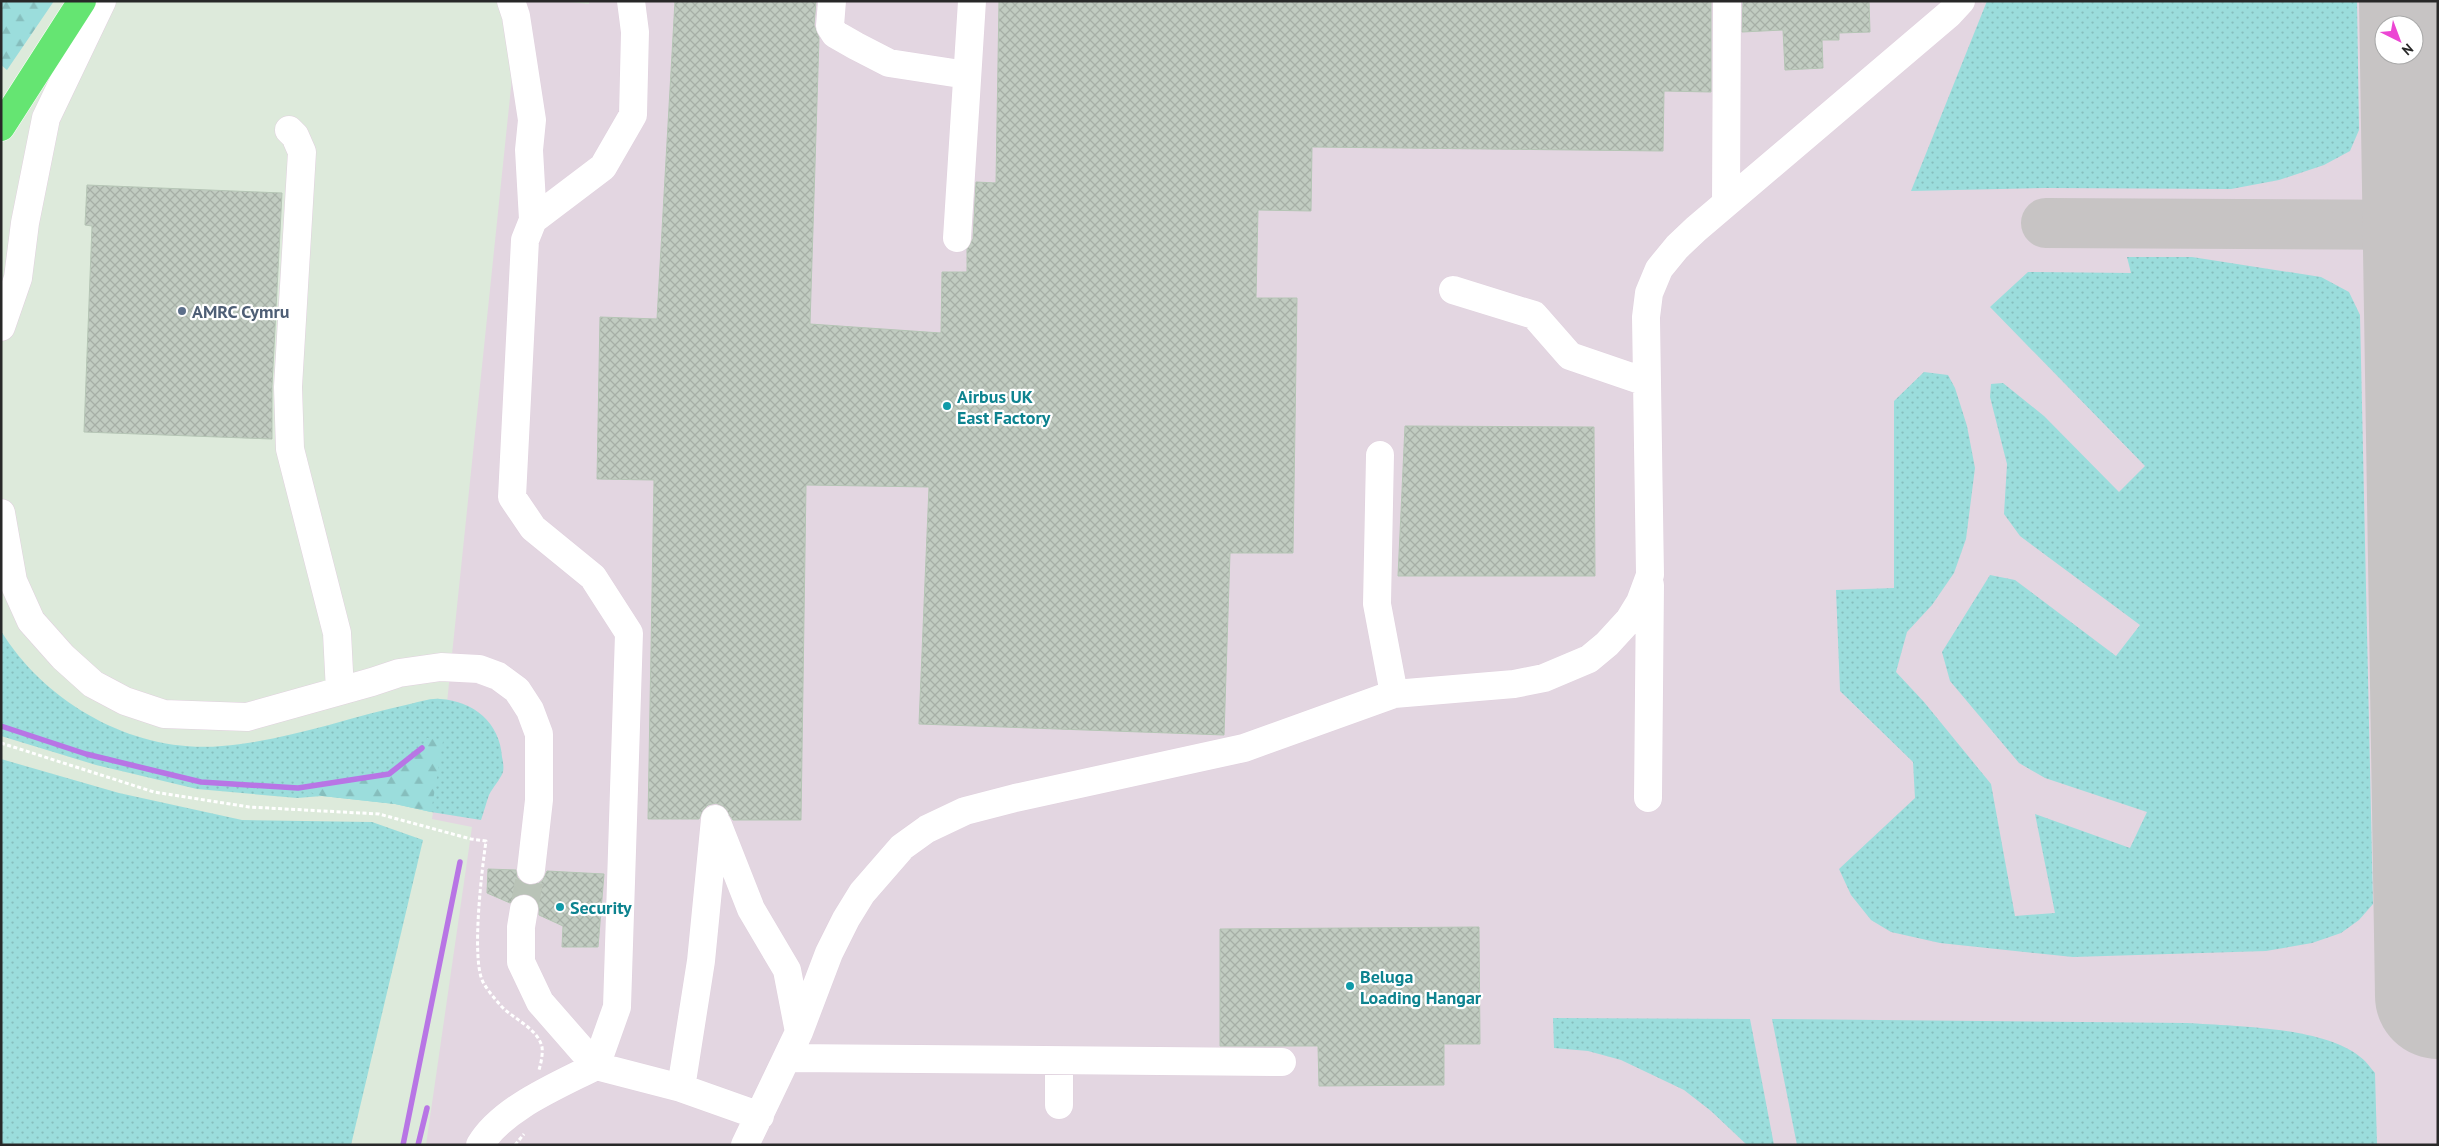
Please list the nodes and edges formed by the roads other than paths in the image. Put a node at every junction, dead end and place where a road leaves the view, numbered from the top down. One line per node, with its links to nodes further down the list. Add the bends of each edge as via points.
1 (82, 1): 10 (main road)
2 (102, 1): 16 (street, via 46,118 25,223 18,278)
3 (511, 1): 13 (street, via 532,120 529,150)
4 (631, 1): 13 (street, via 633,115 603,167)
5 (832, 1): 9 (street, via 830,26 835,34 856,46 889,64)
6 (972, 1): 9 (street)
7 (1727, 1): 12 (street)
8 (1961, 1): 12 (street)
9 (967, 75): 14 (street)
10 (1, 127)
11 (289, 130): 21 (street, via 302,152 288,387 290,449 337,633)
12 (1726, 203): 17 (street, via 1677,247 1660,269 1650,293 1646,317)
13 (533, 220): 30 (street, via 524,240 512,497 533,528 593,577 629,633 617,1006)
14 (957, 238)
15 (1452, 290): 17 (street, via 1534,315 1570,356)
16 (1, 328)
17 (1646, 382): 20 (street)
18 (1380, 455): 22 (street, via 1377,604)
19 (1, 512): 21 (street, via 13,580 31,621 93,684 125,701 164,714 247,717)
20 (1650, 575): 22 (street, via 1629,620 1588,659 1544,678 1514,684); 23 (street)
21 (340, 691): 24 (street, via 399,673 441,667 479,669 498,676 517,690 530,710 539,734 539,800)
22 (1394, 694): 26 (street, via 1244,748 1015,798 965,811 927,830 902,847 862,893 829,953)
23 (1648, 798)
24 (531, 870)
25 (524, 909): 30 (street, via 521,962 540,1002)
26 (799, 1032): 27 (street); 31 (street, via 787,970 751,909 715,819 701,961)
27 (787, 1058): 28 (street); 33 (street)
28 (1059, 1061): 29 (street); 32 (street)
29 (1282, 1062)
30 (596, 1066): 31 (street); 34 (street, via 518,1108 500,1122)
31 (680, 1088): 33 (street)
32 (1059, 1105)
33 (760, 1116): 35 (street)
34 (480, 1145)
35 (745, 1145)

